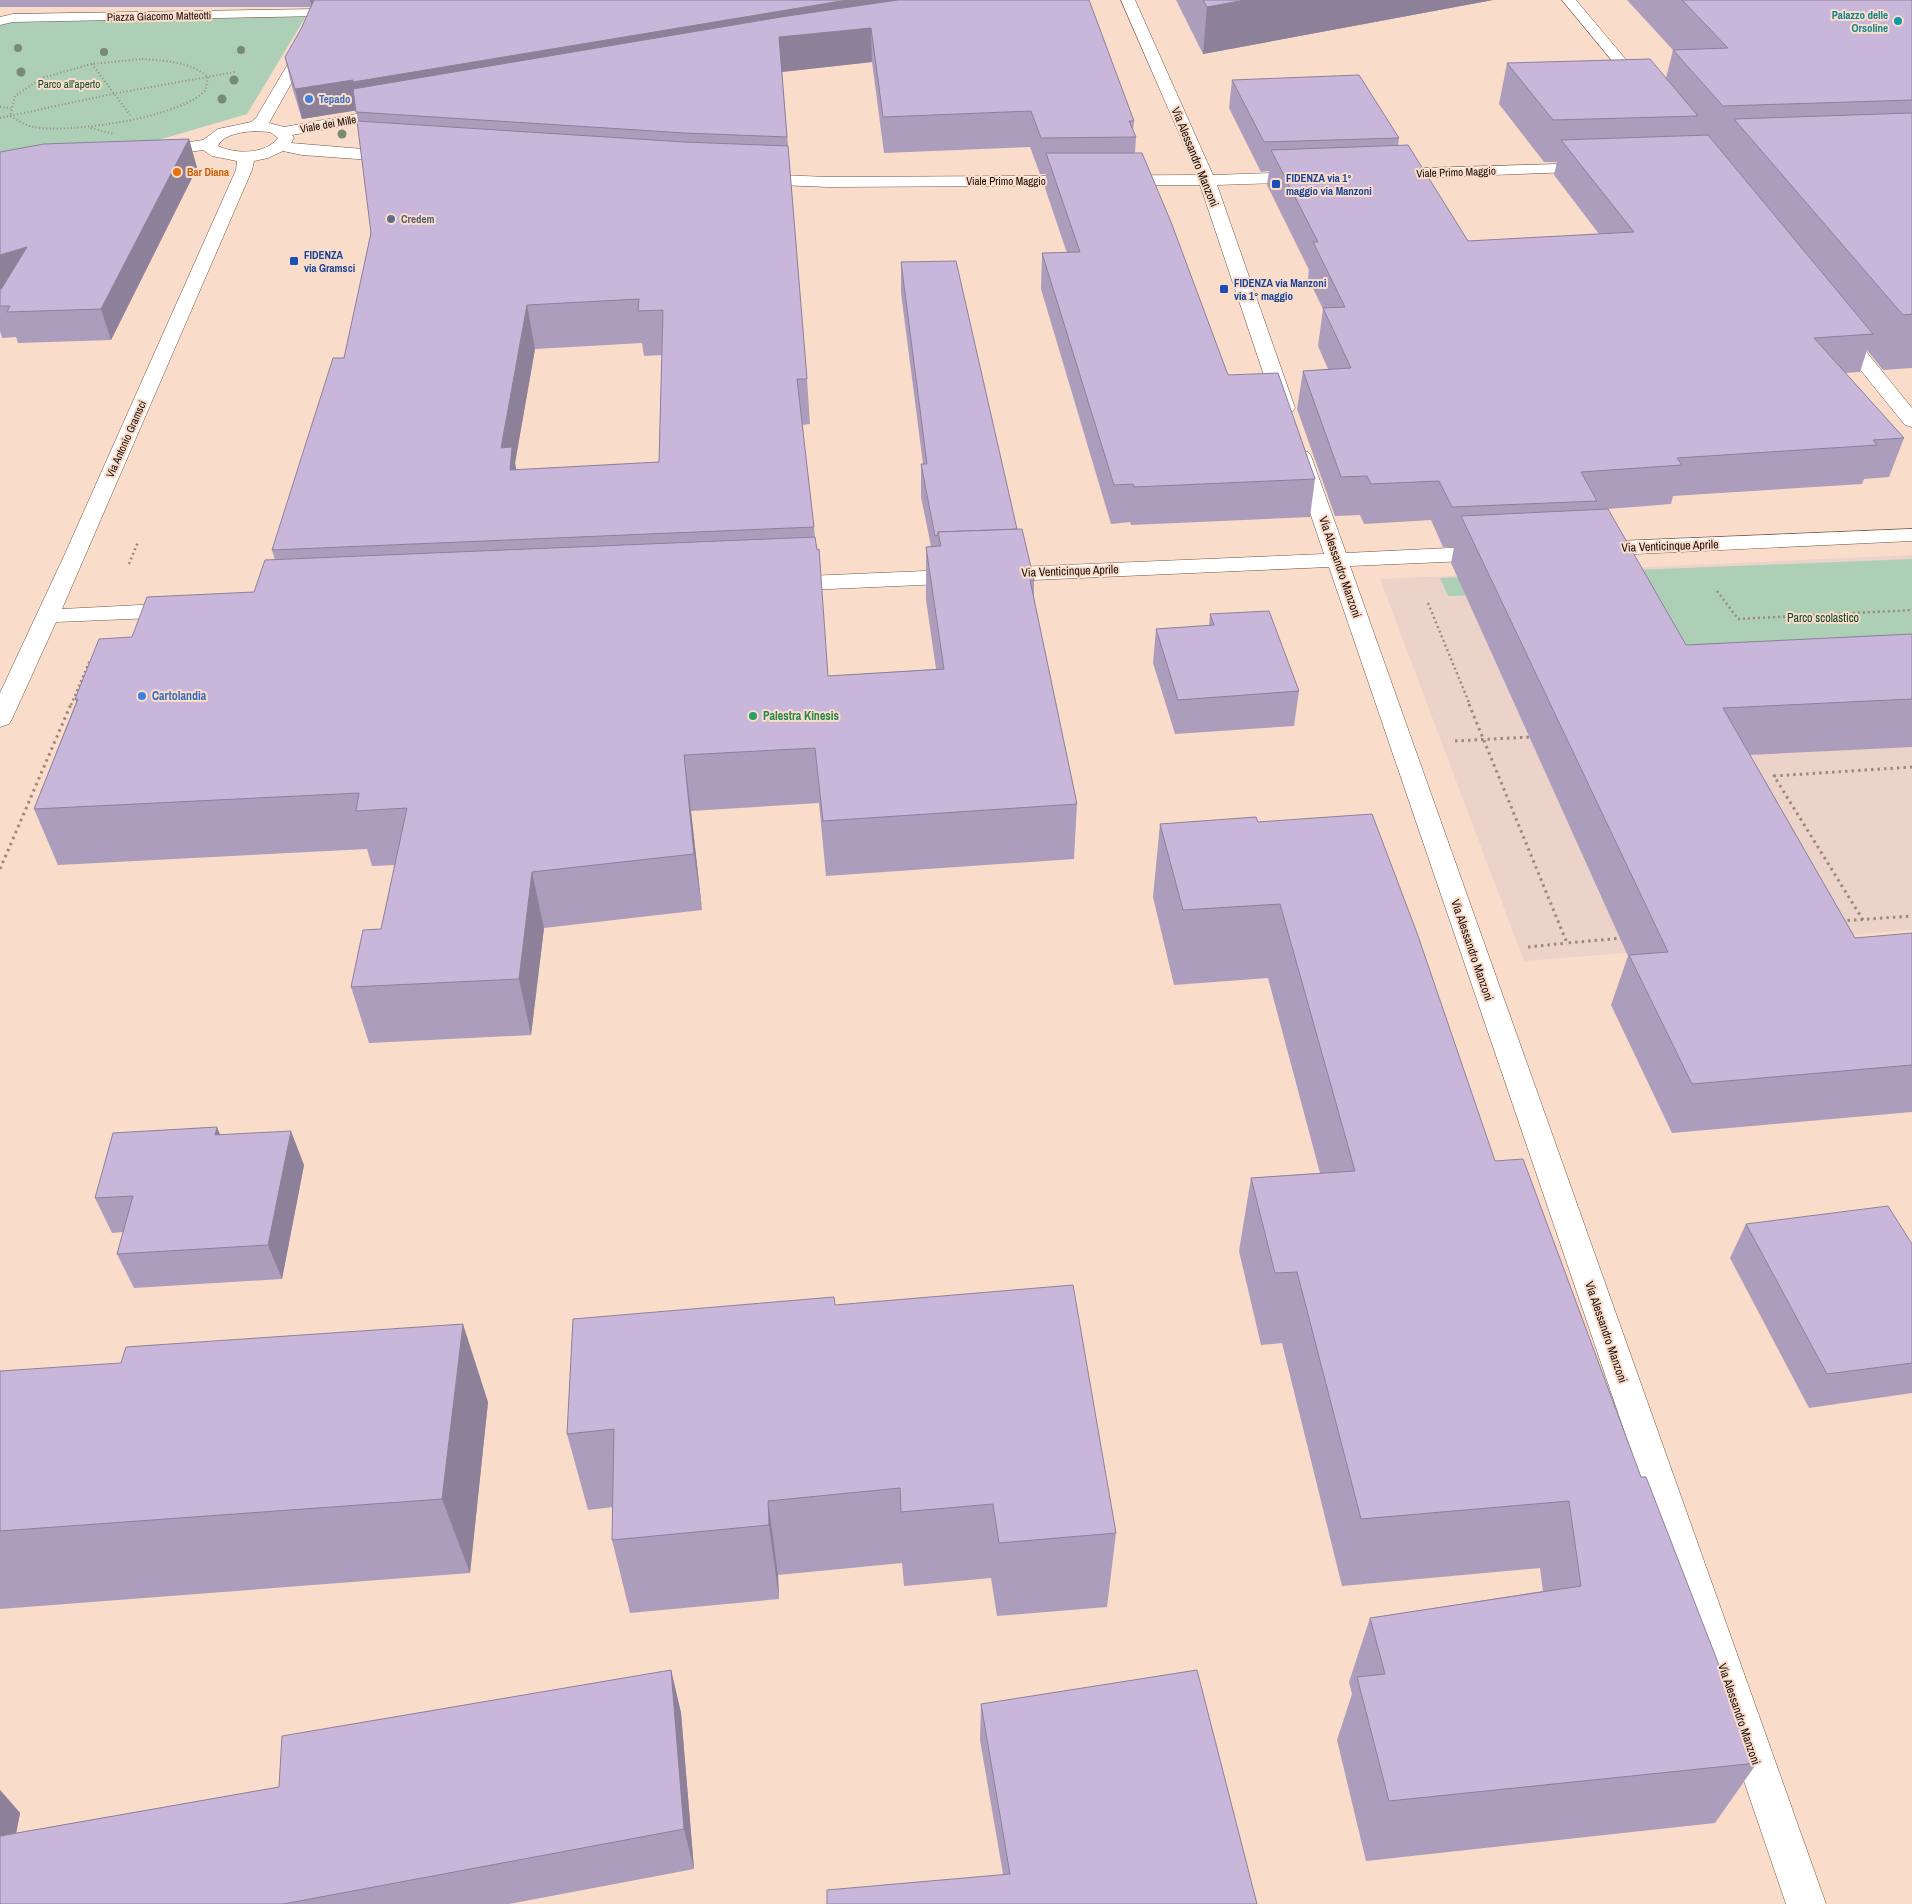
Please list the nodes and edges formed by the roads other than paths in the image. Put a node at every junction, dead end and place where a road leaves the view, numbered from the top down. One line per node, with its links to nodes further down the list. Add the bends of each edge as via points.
1 (1128, 0): 17 (street, Via Alessandro Manzoni)
2 (1569, 0): 5 (street)
3 (323, 8): 4 (street, Piazza Giacomo Matteotti); 7 (street, via 299,58 262,121)
4 (0, 21)
5 (1649, 97)
6 (407, 110): 8 (street, Viale dei Mille)
7 (255, 126): 8 (street, via 271,128); 9 (street, via 224,132)
8 (282, 139): 11 (street, via 266,152); 12 (street, via 302,150)
9 (210, 144): 10 (street); 11 (street, via 210,150 218,154)
10 (139, 154)
11 (246, 157): 26 (street, Via Antonio Gramsci, via 244,170)
12 (415, 158)
13 (1607, 167): 14 (street, Viale Primo Maggio)
14 (1368, 175)
15 (1318, 176): 17 (street, Viale Primo Maggio)
16 (735, 178): 17 (street, Viale Primo Maggio, via 828,182)
17 (1207, 180): 23 (street, Via Alessandro Manzoni)
18 (1832, 322): 19 (street)
19 (1912, 421)
20 (1912, 535): 21 (street, Via Venticinque Aprile)
21 (1575, 550)
22 (1516, 552): 23 (street, Via Venticinque Aprile)
23 (1337, 560): 24 (street, Via Venticinque Aprile); 28 (street, Via Alessandro Manzoni)
24 (768, 584)
25 (200, 609): 26 (street)
26 (48, 616): 27 (street, Via Antonio Gramsci)
27 (0, 719)
28 (1806, 1904)

